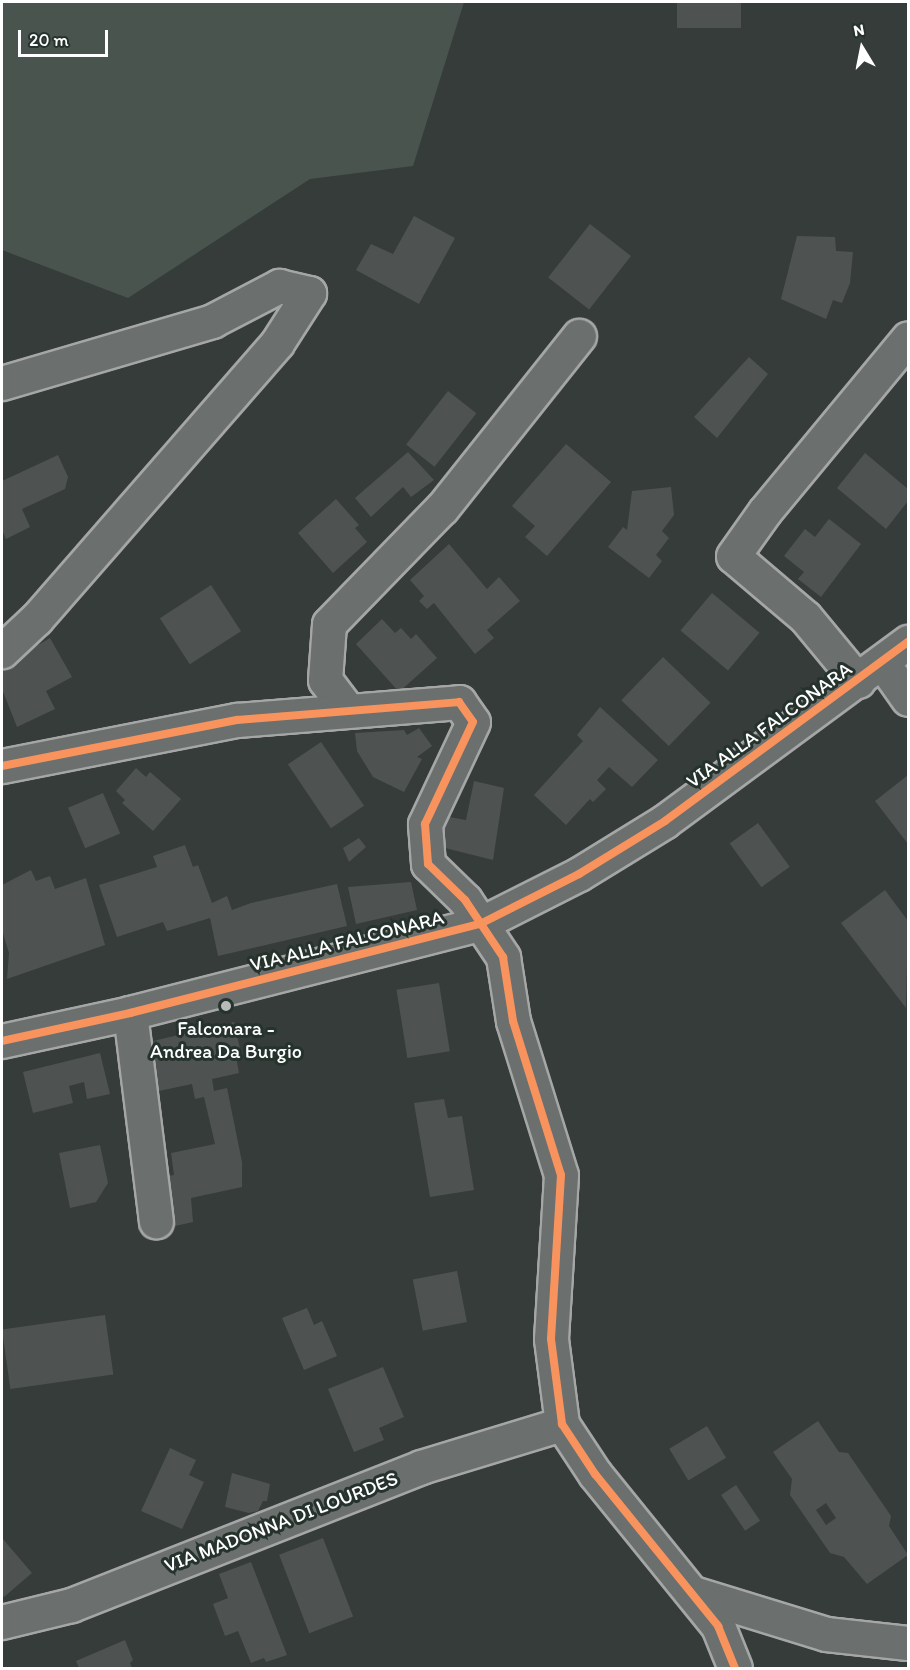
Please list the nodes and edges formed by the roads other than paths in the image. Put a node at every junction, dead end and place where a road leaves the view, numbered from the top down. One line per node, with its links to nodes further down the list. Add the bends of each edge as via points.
1 (579, 336): 8 (street, via 442,508 329,624 325,680)
2 (909, 338): 6 (street, via 765,511 733,556)
3 (2, 383): 5 (street, via 212,321 279,286 309,293 277,343 36,619)
4 (909, 642): 6 (street, VIA ALLA FALCONARA)
5 (2, 651)
6 (870, 671): 7 (street); 10 (street, VIA ALLA FALCONARA, via 665,821 579,874)
7 (909, 699)
8 (347, 709): 9 (street, via 237,720); 10 (street, via 459,702 473,722 425,824 428,864)
9 (2, 766)
10 (482, 923): 11 (street, VIA ALLA FALCONARA); 14 (street, via 503,957 513,1021 561,1175 551,1339)
11 (130, 1013): 12 (street, VIA ALLA FALCONARA); 13 (street)
12 (2, 1041)
13 (156, 1221)
14 (562, 1424): 15 (street, via 595,1474); 16 (street, VIA MADONNA DI LOURDES, via 421,1467 71,1605)
15 (693, 1593): 17 (street, via 826,1634); 18 (street, via 718,1626)
16 (2, 1622)
17 (909, 1643)
18 (735, 1668)

